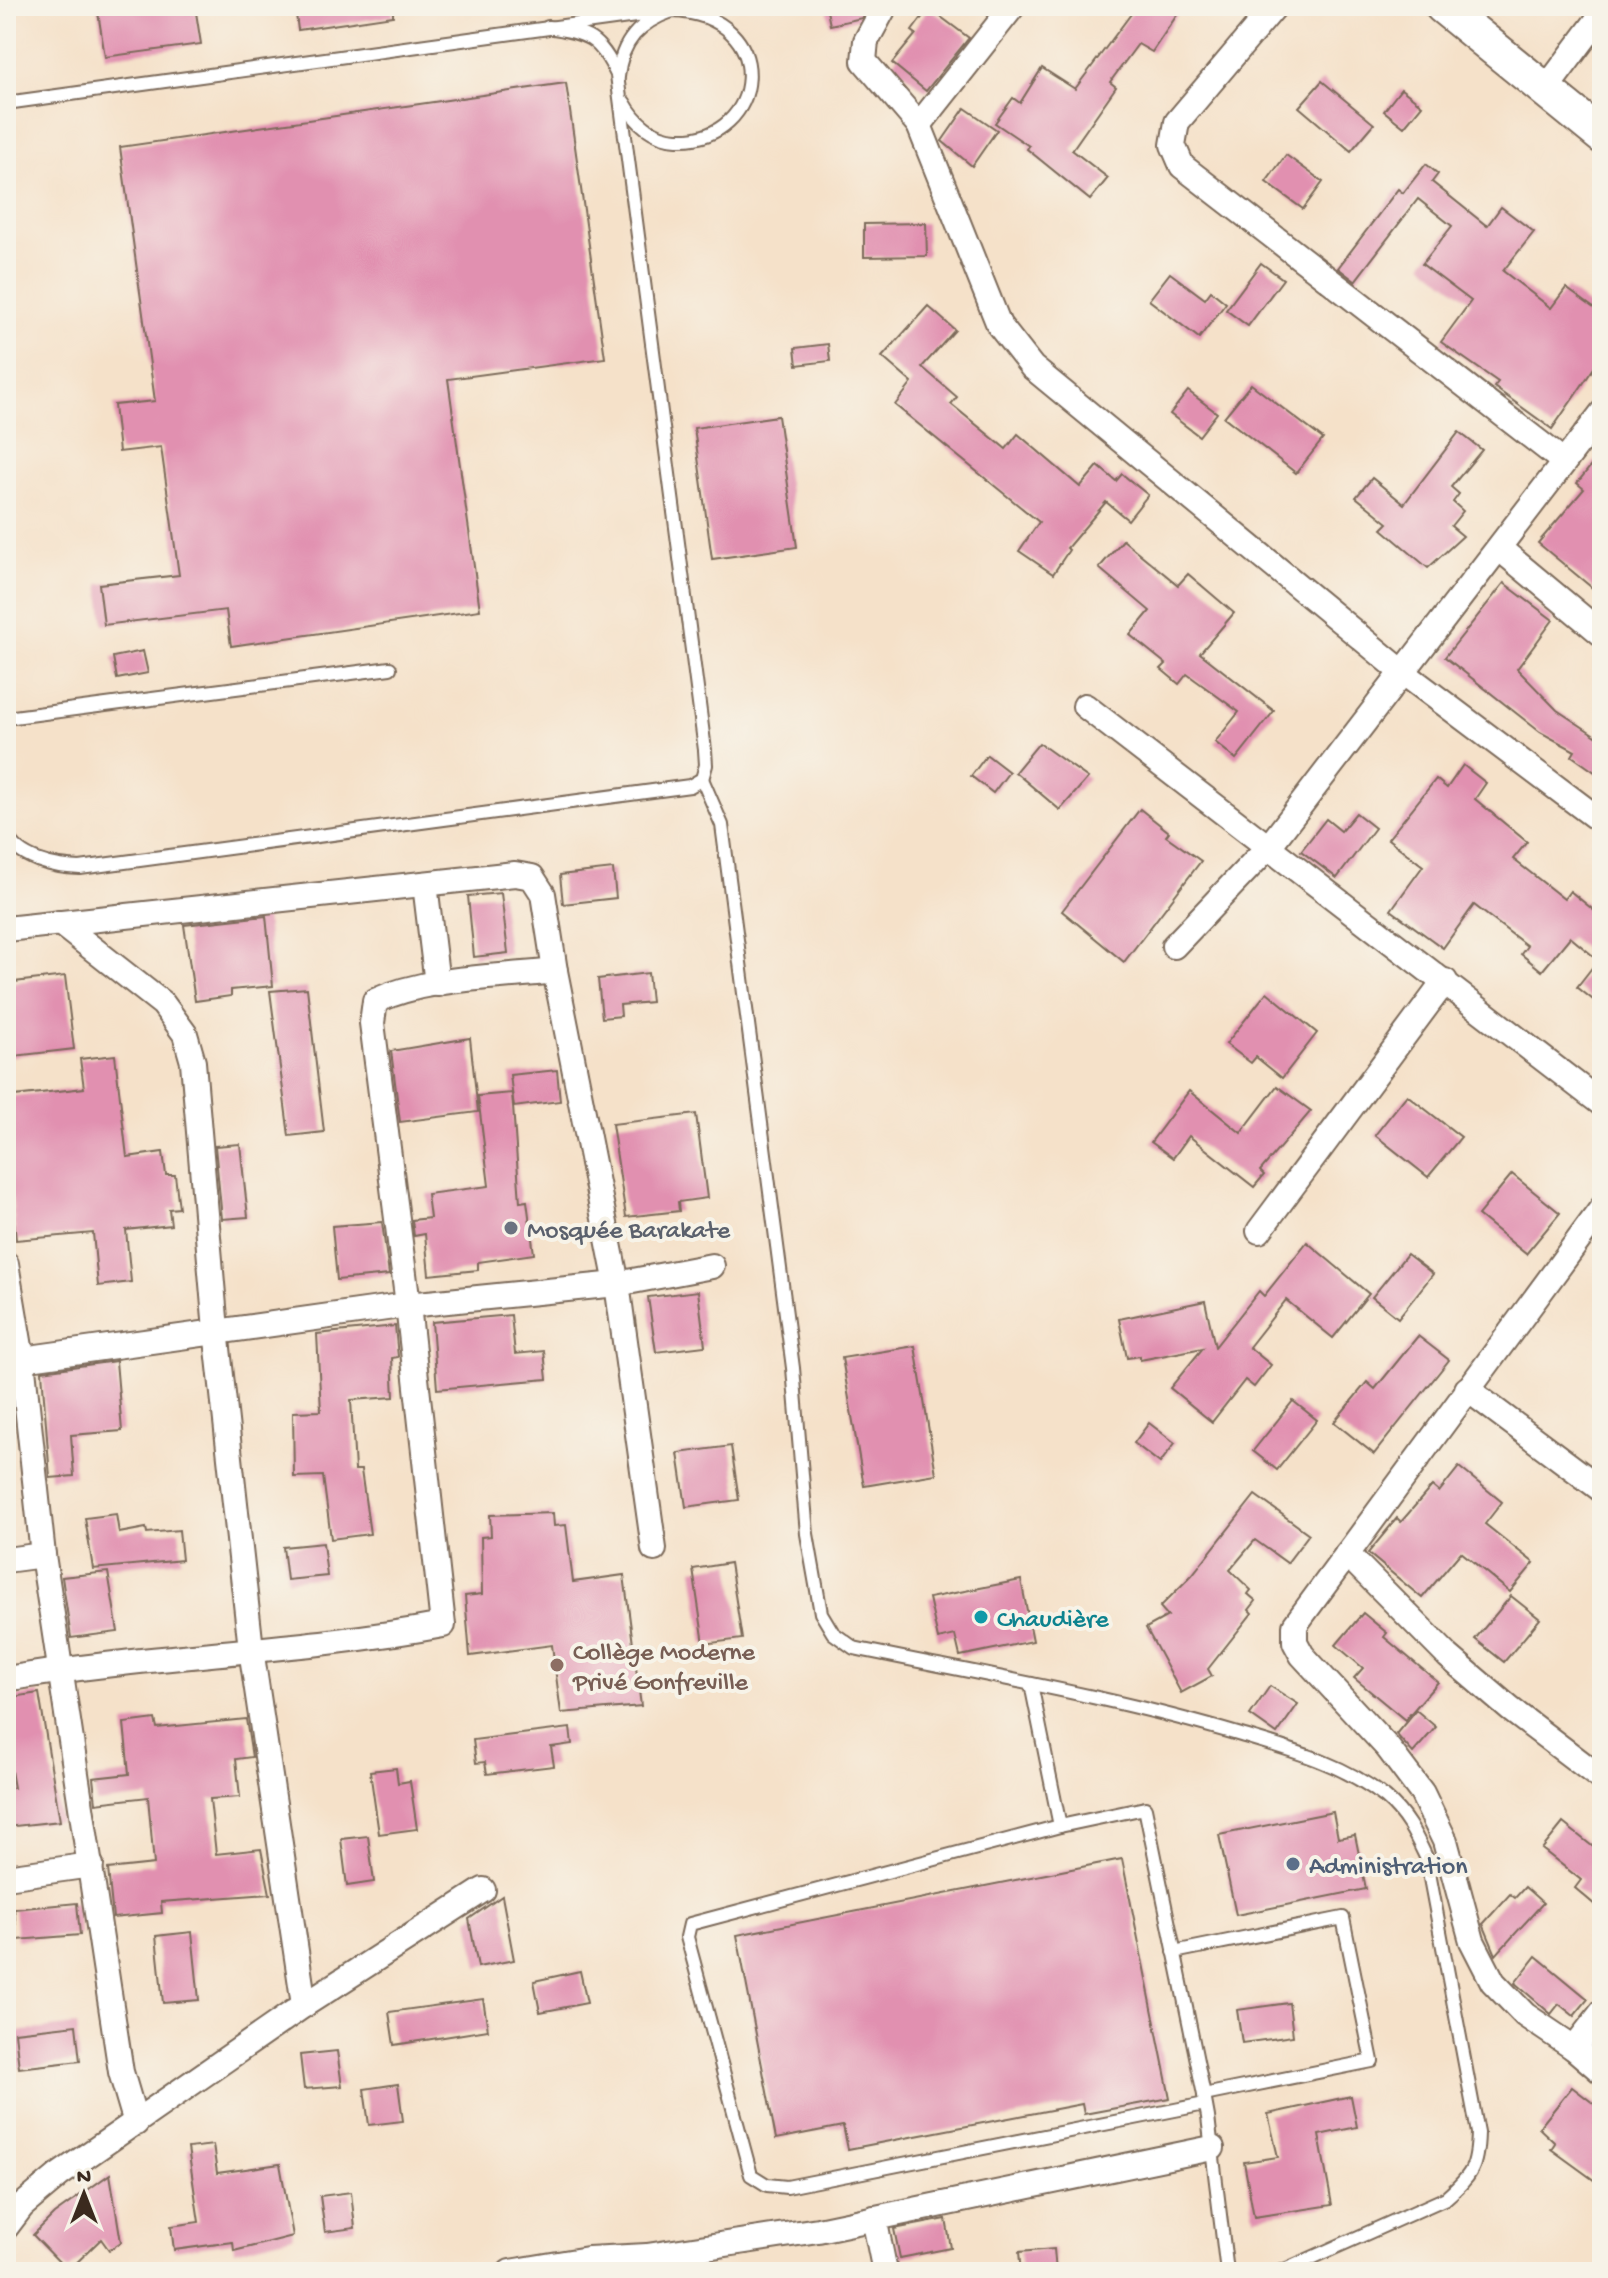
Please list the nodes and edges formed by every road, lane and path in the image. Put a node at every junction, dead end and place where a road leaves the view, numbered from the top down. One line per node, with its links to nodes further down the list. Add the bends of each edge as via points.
1 (885, 6): 11 (street, via 866,41 864,61)
2 (1013, 6): 11 (street)
3 (1275, 6): 14 (street, via 1177,122 1173,145 1182,166)
4 (1442, 6): 9 (street)
5 (672, 11): 7 (lane); 8 (lane, via 633,33); 8 (lane, via 699,12 720,21 736,37 749,80 732,119 714,133 692,140 650,131 632,116)
6 (1602, 14): 9 (street)
7 (548, 27): 8 (lane, via 578,31 604,47); 10 (lane)
8 (617, 75): 21 (lane, via 705,750)
9 (1546, 89): 12 (street)
10 (6, 103)
11 (919, 125): 18 (street, via 999,325 1032,367)
12 (1602, 136)
13 (1602, 413): 14 (street)
14 (1563, 461): 15 (street)
15 (1500, 549): 16 (street); 18 (street)
16 (1602, 634)
17 (390, 668): 20 (lane)
18 (1405, 674): 22 (street); 24 (street)
19 (1085, 706): 24 (street)
20 (6, 718)
21 (702, 779): 23 (lane, via 690,786 80,868 54,866 28,855); 50 (lane, via 722,825 793,1368 807,1534 821,1613 833,1633 854,1648)
22 (1602, 822)
23 (6, 834)
24 (1270, 845): 28 (street); 30 (street)
25 (425, 884): 26 (street); 29 (street, via 515,874 532,877 543,894); 31 (street)
26 (60, 923): 27 (street); 39 (street, via 163,1004 185,1034 193,1062)
27 (6, 929)
28 (1174, 946)
29 (555, 971): 31 (street); 37 (street)
30 (1445, 981): 32 (street); 34 (street)
31 (437, 984): 38 (street, via 375,1001 372,1023)
32 (1602, 1104)
33 (1602, 1208): 41 (street)
34 (1259, 1231)
35 (6, 1264): 40 (street)
36 (712, 1266): 37 (street)
37 (617, 1284): 38 (street); 43 (street)
38 (408, 1305): 39 (street); 47 (street, via 443,1625)
39 (216, 1330): 40 (street); 47 (street)
40 (14, 1360): 45 (street)
41 (1467, 1389): 42 (street); 44 (street)
42 (1602, 1490)
43 (654, 1549)
44 (1347, 1554): 51 (street, via 1448,1656); 59 (street, via 1295,1625 1295,1642 1422,1793 1445,1841 1472,1941 1493,1982 1525,2015)
45 (43, 1555): 46 (street); 48 (street)
46 (6, 1560)
47 (251, 1649): 48 (street); 57 (street)
48 (62, 1669): 49 (street); 53 (street)
49 (6, 1679)
50 (1031, 1684): 52 (lane); 70 (lane, via 1157,1710 1349,1773 1406,1817 1426,1857 1478,2133 1477,2161 1467,2180 1446,2198)
51 (1602, 1779)
52 (1060, 1826): 56 (lane, via 1145,1808); 61 (lane, via 690,1924 687,1937 751,2175 767,2185 787,2187)
53 (91, 1865): 54 (street); 62 (street, via 121,2072)
54 (6, 1877)
55 (483, 1890): 57 (street)
56 (1174, 1952): 61 (lane); 61 (lane, via 1343,1918 1372,2061)
57 (304, 2005): 62 (street)
58 (1602, 2012): 59 (street)
59 (1574, 2048): 60 (street)
60 (1602, 2072)
61 (1205, 2099): 63 (lane)
62 (136, 2123): 65 (street, via 59,2175)
63 (1212, 2148): 64 (street); 69 (lane)
64 (874, 2218): 66 (street); 68 (street)
65 (6, 2227)
66 (648, 2264): 67 (street, via 588,2259)
67 (510, 2272)
68 (885, 2272)
69 (1227, 2272)
70 (1280, 2272)

